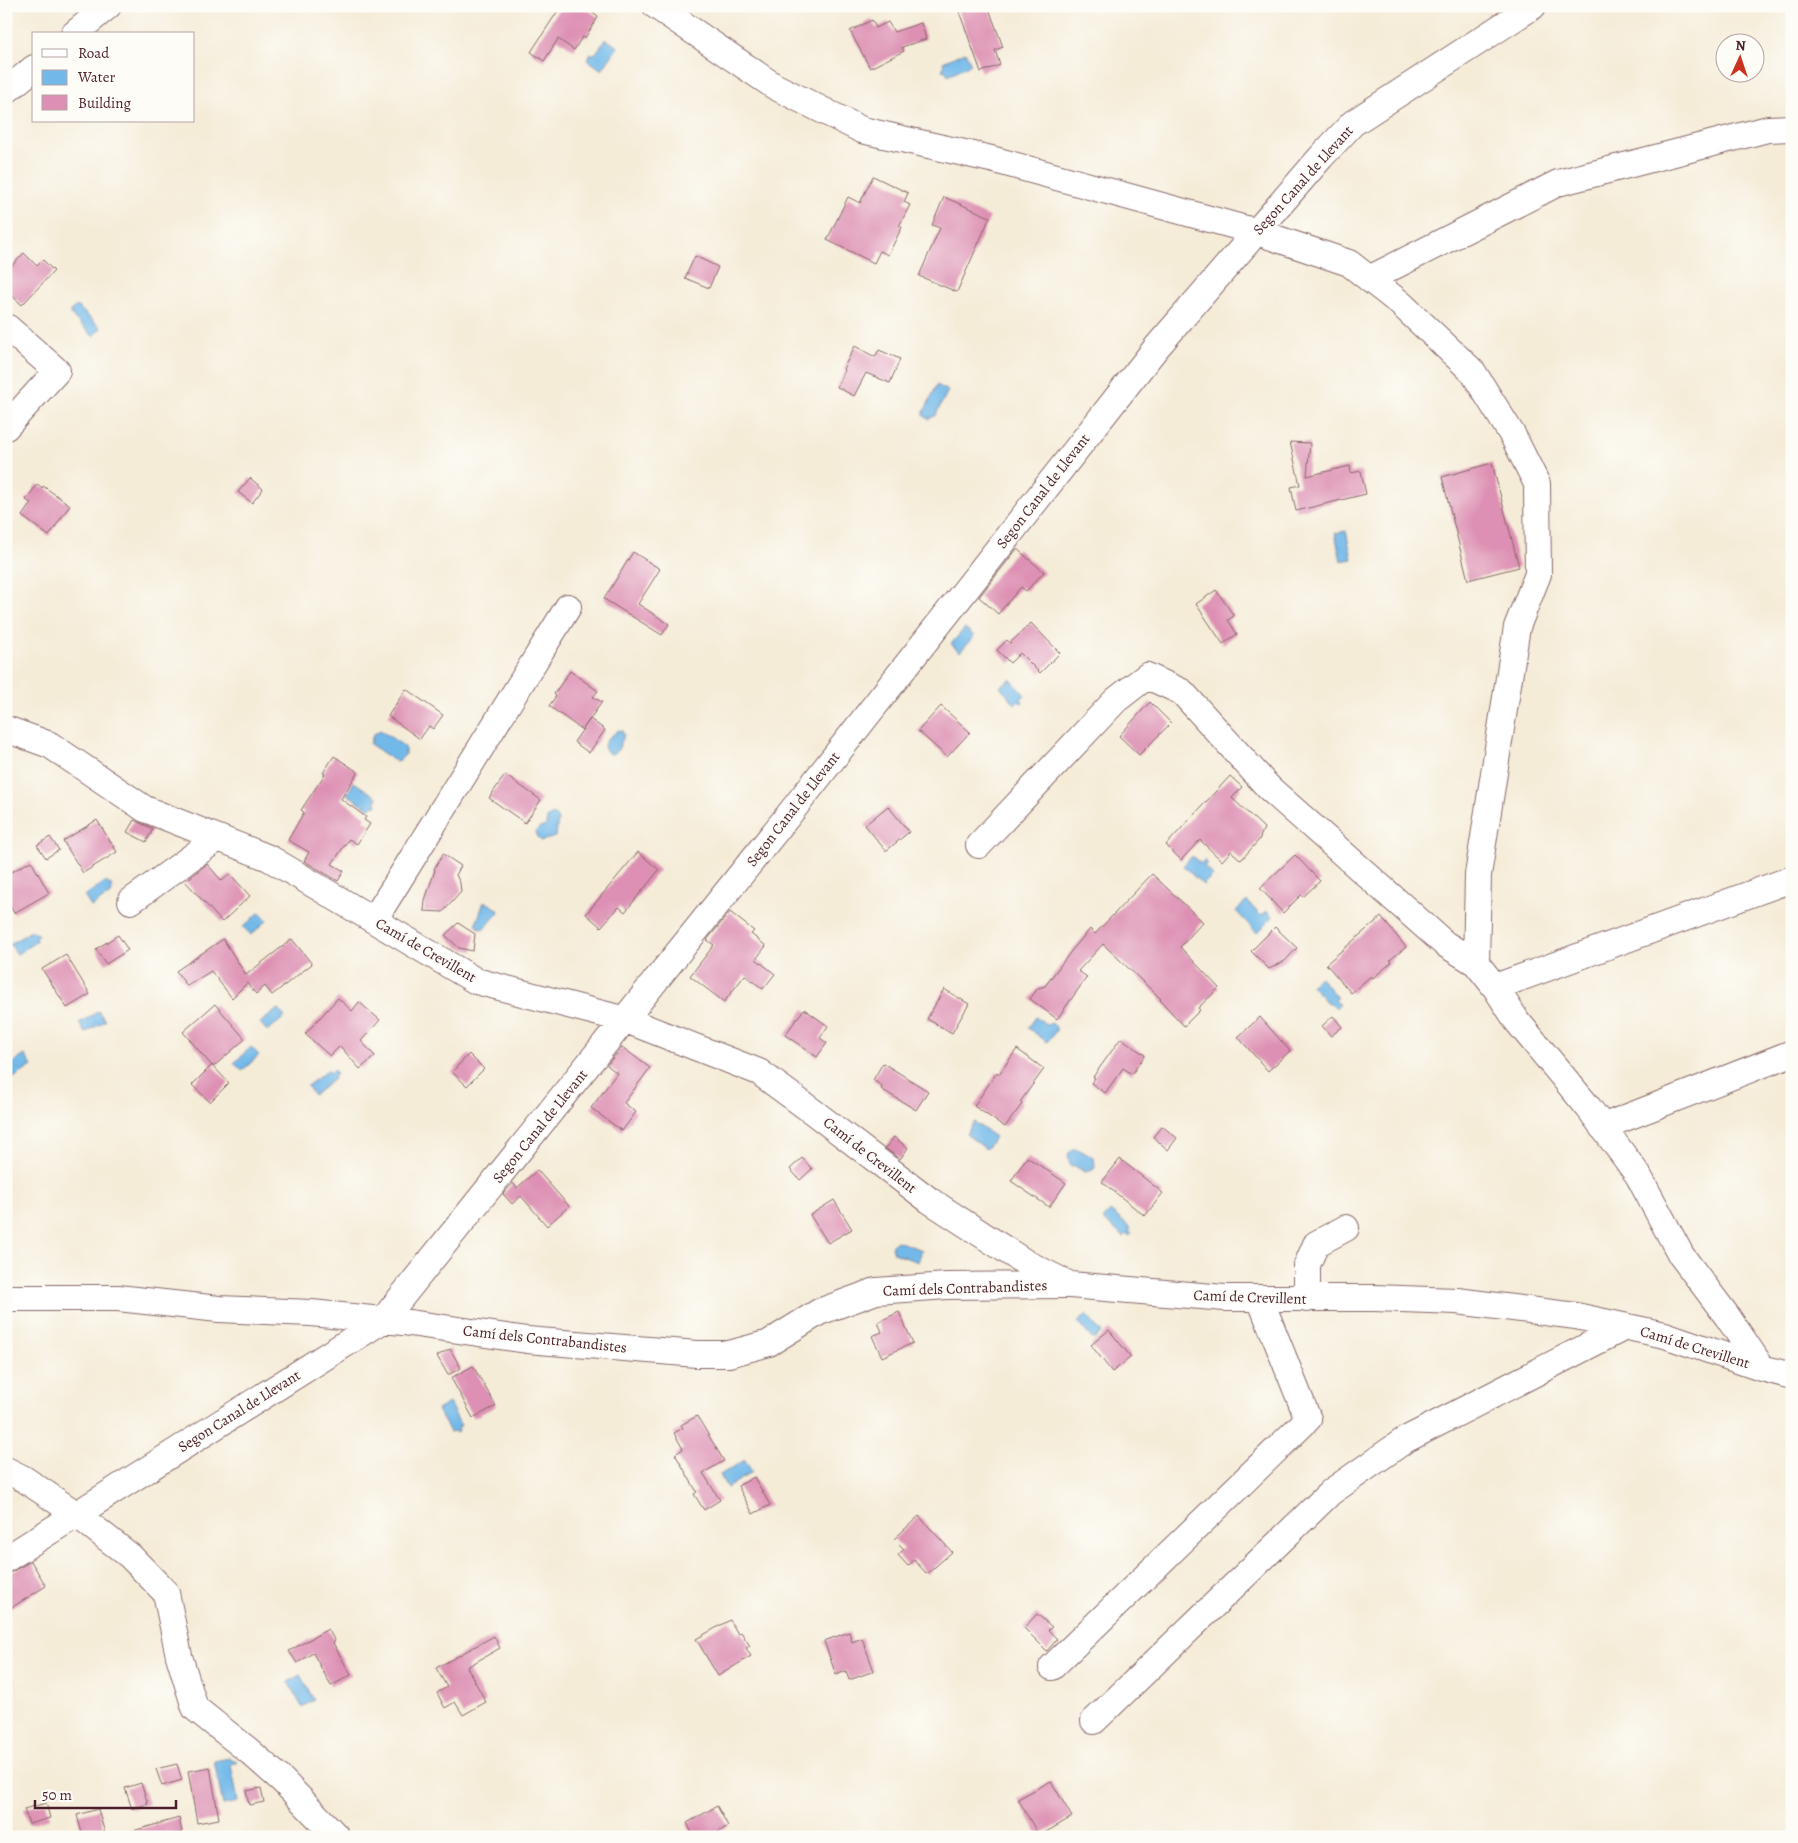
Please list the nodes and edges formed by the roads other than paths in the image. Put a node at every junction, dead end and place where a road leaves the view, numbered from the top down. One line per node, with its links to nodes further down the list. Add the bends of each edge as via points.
1 (108, 6): 4 (street)
2 (656, 6): 8 (street, via 774,86 862,130 991,159)
3 (1533, 6): 8 (street, Segon Canal de Llevant, via 1354,123)
4 (76, 32)
5 (32, 70): 6 (street)
6 (6, 91)
7 (1792, 128): 9 (street, via 1768,129 1558,183)
8 (1257, 232): 9 (street, via 1349,263); 21 (street, Segon Canal de Llevant, via 1156,348)
9 (1368, 278): 19 (street, via 1400,303 1474,372 1513,436 1537,484 1538,574 1516,627 1478,875)
10 (8, 328): 11 (street, via 57,371)
11 (6, 427)
12 (568, 607): 18 (street)
13 (6, 729): 14 (street, Camí de Crevillent, via 50,745 145,809)
14 (218, 838): 17 (street); 18 (street, Camí de Crevillent, via 269,858)
15 (979, 845): 19 (street, via 1116,700 1147,676 1182,692 1269,788 1444,944)
16 (1792, 879): 20 (street)
17 (131, 901)
18 (374, 920): 21 (street, Camí de Crevillent, via 476,981)
19 (1476, 962): 20 (street)
20 (1495, 987): 23 (street, via 1517,1021)
21 (626, 1020): 25 (street, Camí de Crevillent, via 759,1072 929,1200 1026,1263); 29 (street, Segon Canal de Llevant)
22 (1792, 1052): 23 (street)
23 (1602, 1126): 31 (street, via 1638,1175 1681,1256)
24 (1346, 1228): 28 (street, via 1316,1244 1307,1265)
25 (1070, 1285): 27 (street, Camí de Crevillent); 29 (street, Camí dels Contrabandistes, via 947,1286 876,1291 819,1312 769,1343 729,1354 527,1340)
26 (6, 1298): 29 (street, Camí dels Contrabandistes, via 118,1298 219,1309)
27 (1260, 1299): 28 (street, Camí de Crevillent); 36 (street, via 1308,1419)
28 (1307, 1299): 30 (street, Camí de Crevillent, via 1457,1301 1576,1316)
29 (383, 1320): 34 (street, Segon Canal de Llevant)
30 (1625, 1326): 31 (street, Camí de Crevillent, via 1665,1335); 37 (street, via 1405,1440 1331,1492)
31 (1762, 1368): 32 (street, Camí de Crevillent)
32 (1792, 1376)
33 (6, 1470): 34 (street)
34 (76, 1514): 35 (street, Segon Canal de Llevant); 38 (street, via 130,1556 166,1593 179,1656 195,1708 283,1781)
35 (6, 1559)
36 (1052, 1667)
37 (1094, 1721)
38 (337, 1837)

